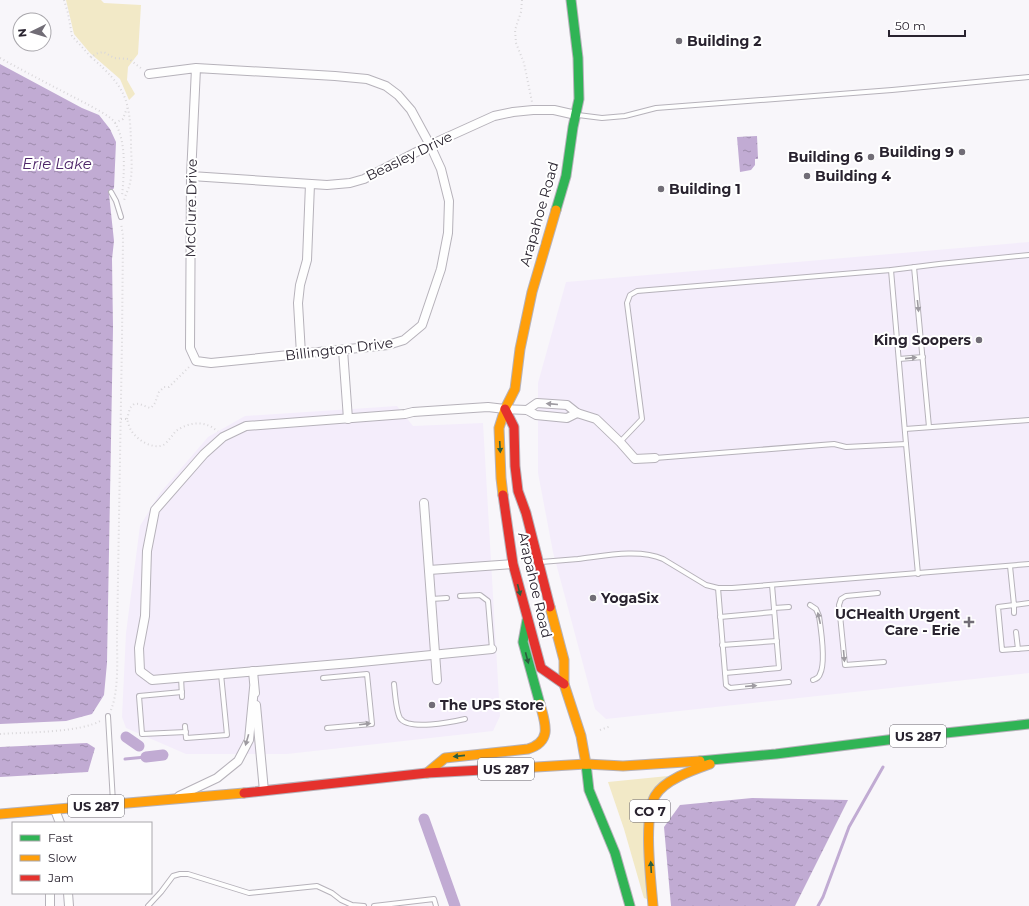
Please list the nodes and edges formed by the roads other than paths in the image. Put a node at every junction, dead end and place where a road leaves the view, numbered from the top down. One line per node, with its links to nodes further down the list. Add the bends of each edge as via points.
1 (571, 0): 5 (main road, Arapahoe Road, via 579,75)
2 (196, 68): 3 (street, Billington Drive); 6 (street, Billington Drive, via 367,79 386,86 398,95 411,110); 7 (street, McClure Drive)
3 (149, 74)
4 (1029, 77): 5 (lane, via 656,108 625,116 602,118)
5 (576, 114): 6 (street, Beasley Drive, via 554,110 512,112 494,116); 19 (main road, Arapahoe Road, via 556,216 537,272 520,349 515,389)
6 (430, 145): 8 (street, Beasley Drive, via 364,179 327,185); 14 (street, Billington Drive, via 441,170 449,201 448,233 441,269 422,324 404,340 388,345)
7 (191, 176): 8 (street, Beasley Drive); 18 (street, McClure Drive, via 190,348)
8 (310, 184): 15 (street, via 307,260 298,303)
9 (111, 192): 10 (lane)
10 (121, 217)
11 (1029, 255): 12 (lane)
12 (914, 267): 13 (lane); 16 (lane, one-way to 16)
13 (891, 270): 17 (lane); 26 (lane, via 637,291 630,295 627,303 642,419)
14 (343, 350): 15 (street, Billington Drive); 22 (street)
15 (301, 354): 18 (street, Billington Drive, via 211,363)
16 (923, 357): 17 (lane, one-way to 16); 24 (lane)
17 (899, 359): 25 (lane)
18 (196, 361)
19 (505, 409): 20 (street); 22 (street, via 488,407); 30 (main road, Arapahoe Road, via 514,427 518,491); 31 (main road, Arapahoe Road, one-way to 31, via 499,428 500,464)
20 (527, 410): 21 (street, via 536,415 567,418); 21 (street, one-way to 20, via 567,405 537,403)
21 (577, 413): 26 (street, via 596,420)
22 (348, 419): 61 (street, via 246,426 223,437 204,454 156,510 147,551 145,616 139,648 140,671 152,680)
23 (1029, 420): 24 (lane)
24 (929, 427): 25 (lane)
25 (905, 428): 27 (lane)
26 (620, 442): 28 (street, via 635,459)
27 (906, 444): 28 (lane, via 846,447 834,444); 35 (lane)
28 (655, 458)
29 (424, 503): 34 (street)
30 (538, 562): 37 (lane, via 617,554 657,556 706,585); 67 (main road, Arapahoe Road, via 564,660)
31 (512, 564): 34 (street); 49 (main road, Arapahoe Road, one-way to 49)
32 (1029, 564): 33 (lane)
33 (1010, 566): 35 (lane); 44 (lane)
34 (429, 570): 41 (street)
35 (918, 574): 36 (lane)
36 (772, 585): 37 (lane); 46 (lane)
37 (718, 588): 48 (lane)
38 (878, 593): 57 (lane, one-way to 57, via 846,596 841,599 839,605 845,665)
39 (460, 596): 54 (lane, via 480,595 488,601)
40 (447, 598): 41 (lane)
41 (431, 599): 56 (street)
42 (1029, 603): 44 (lane)
43 (810, 605): 64 (lane, one-way to 43, via 819,677 823,663 819,616 816,609)
44 (1014, 605): 47 (lane); 55 (lane, via 998,606 1002,650)
45 (789, 607): 46 (lane)
46 (774, 610): 48 (lane); 51 (lane)
47 (1014, 613)
48 (720, 617): 52 (lane)
49 (527, 620): 67 (main road, Arapahoe Road, via 541,668); 77 (main road, one-way to 77, via 523,642 546,726 544,737 536,746 528,749 445,758)
50 (1016, 632): 55 (lane)
51 (777, 641): 52 (lane); 59 (lane, via 779,668)
52 (722, 645): 59 (lane)
53 (1029, 648): 55 (lane)
54 (492, 649): 56 (street)
55 (1018, 649)
56 (436, 655): 58 (street); 63 (street)
57 (884, 662)
58 (252, 671): 60 (street); 68 (street)
59 (725, 673): 65 (lane, one-way to 65, via 726,685 730,688)
60 (221, 674): 61 (street); 74 (lane, via 227,735 186,738)
61 (181, 677): 74 (lane, via 182,694 139,696 142,734)
62 (323, 678): 73 (lane, one-way to 62, via 372,724 367,674)
63 (437, 680)
64 (813, 680)
65 (788, 682)
66 (394, 684): 70 (lane, via 399,716 403,722 412,725)
67 (564, 684): 76 (main road, Arapahoe Road, via 581,736)
68 (254, 688): 78 (street); 79 (street, one-way to 79, via 249,740 238,761 217,778)
69 (108, 716): 80 (lane)
70 (465, 719)
71 (1029, 724): 75 (main road, US 287)
72 (185, 726): 74 (lane)
73 (327, 728)
74 (186, 732)
75 (724, 759): 76 (main road, US 287, via 623,766); 94 (main road, CO 7, one-way to 75, via 649,818 654,796 665,785)
76 (586, 764): 77 (main road, US 287); 93 (main road, Arapahoe Road, via 589,790 615,853)
77 (427, 773): 78 (main road, US 287)
78 (264, 792): 79 (main road, US 287)
79 (170, 800): 80 (main road, US 287)
80 (114, 804): 81 (main road, US 287)
81 (55, 810): 82 (main road, US 287); 83 (street); 84 (street)
82 (0, 814)
83 (52, 822)
84 (60, 822)
85 (50, 894): 87 (street)
86 (68, 894): 88 (street)
87 (50, 906)
88 (69, 906)
89 (148, 906): 90 (lane, via 173,876 188,874 249,893 317,886 352,905)
90 (364, 906)
91 (374, 906): 92 (lane, via 434,899)
92 (436, 906)
93 (630, 906)
94 (653, 906)

